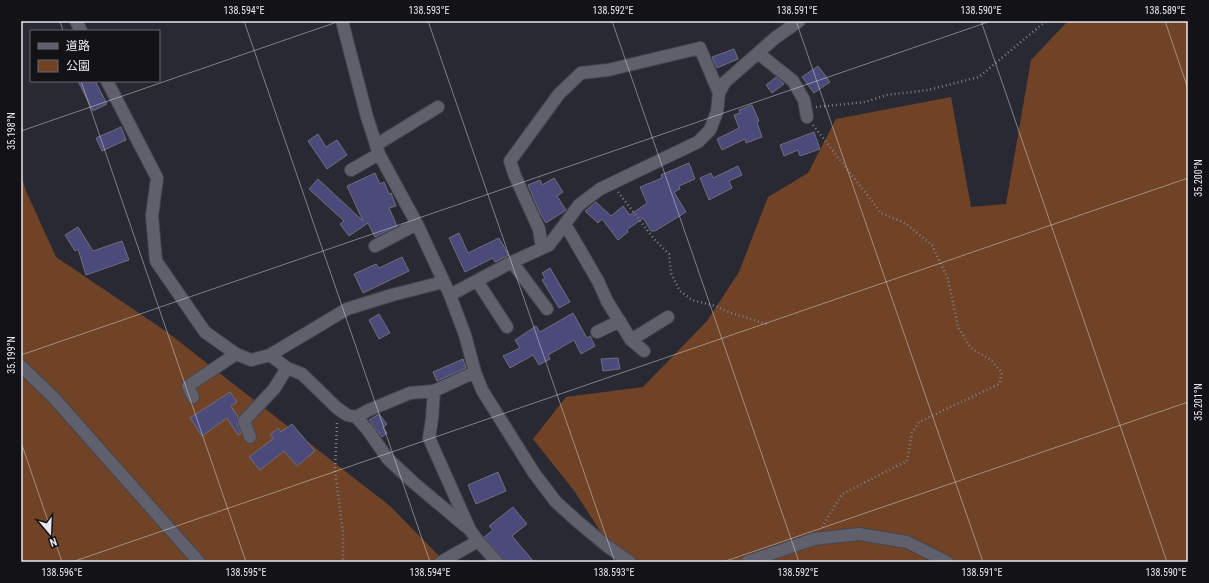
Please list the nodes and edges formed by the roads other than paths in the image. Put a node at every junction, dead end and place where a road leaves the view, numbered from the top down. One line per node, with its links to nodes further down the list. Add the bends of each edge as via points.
1 (76, 21): 4 (street)
2 (342, 21): 10 (street)
3 (799, 21): 5 (street)
4 (80, 30)
5 (758, 53): 7 (street, via 725,82); 9 (street, via 793,81 804,100)
6 (107, 82): 27 (street, via 157,178 152,216 156,261 205,332)
7 (719, 93): 13 (street, via 717,112 710,130 698,142 600,189 579,205); 15 (street, via 700,48 581,74 559,94 510,161 539,229)
8 (438, 107): 10 (street)
9 (807, 117)
10 (378, 150): 11 (street); 12 (street)
11 (351, 170)
12 (417, 224): 14 (street); 18 (street)
13 (565, 224): 15 (street, via 549,245); 22 (street)
14 (375, 246)
15 (542, 248): 16 (street)
16 (512, 262): 17 (street); 20 (street)
17 (477, 280): 19 (street); 23 (street)
18 (443, 282): 19 (street); 28 (street, via 347,308)
19 (450, 295): 31 (street)
20 (547, 309)
21 (668, 317): 25 (street)
22 (620, 321): 24 (street); 25 (street)
23 (507, 326)
24 (597, 332)
25 (631, 340): 26 (street)
26 (644, 351)
27 (236, 354): 28 (street, via 251,360); 33 (street, via 188,386)
28 (270, 355): 30 (street)
29 (21, 366): 38 (street, via 54,398)
30 (287, 368): 34 (street, via 302,374 337,408 347,415); 35 (street, via 274,389 244,421)
31 (475, 372): 32 (street); 41 (street, via 482,390 534,474 556,502 607,546)
32 (434, 392): 34 (street, via 410,393); 36 (street, via 429,438)
33 (192, 397)
34 (356, 417): 36 (street, via 388,460)
35 (250, 437)
36 (470, 530): 37 (street)
37 (478, 541): 39 (street); 40 (street)
38 (200, 562)
39 (441, 562)
40 (497, 562)
41 (630, 562)
42 (747, 562): 43 (street, via 814,539 859,534 907,542)
43 (947, 562)

